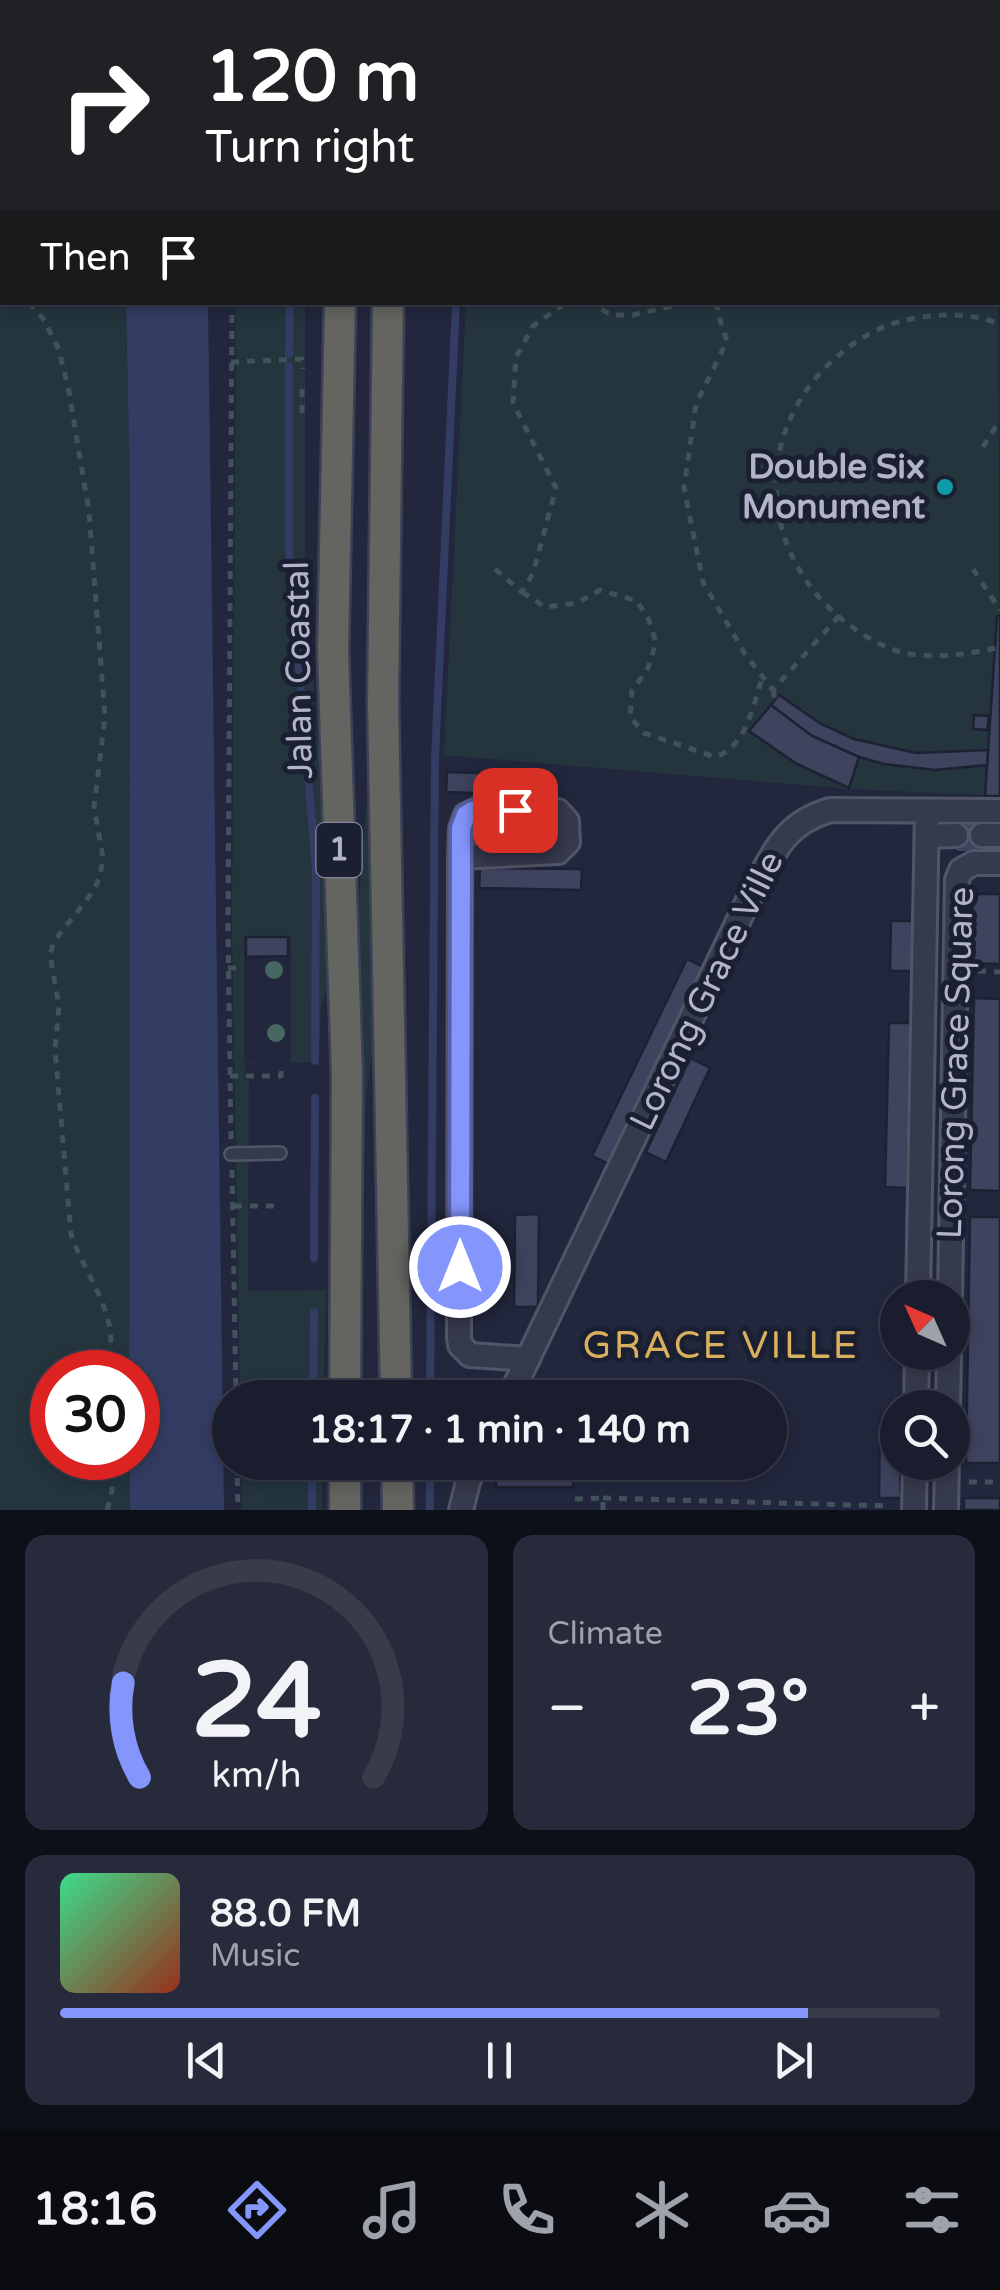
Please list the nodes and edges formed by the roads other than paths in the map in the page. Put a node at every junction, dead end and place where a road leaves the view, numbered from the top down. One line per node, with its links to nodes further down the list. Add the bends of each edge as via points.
1 (340, 305): 14 (highway, Jalan Coastal / 1, via 333,651 347,1075)
2 (388, 305): 15 (highway, 1, via 383,702)
3 (927, 810): 4 (street, Lorong Grace Ville); 6 (street); 13 (street, Lorong Grace Ville, via 830,810 808,816 781,839)
4 (1000, 811)
5 (956, 835): 6 (street)
6 (927, 836): 11 (street)
7 (460, 856): 7 (street, via 462,821 472,811 551,810 567,821 568,842 558,852); 13 (street, via 459,1338 470,1355)
8 (1000, 863): 12 (street, Lorong Grace Square, via 974,863 957,880)
9 (280, 1153): 10 (lane)
10 (231, 1154)
11 (918, 1280)
12 (950, 1280)
13 (528, 1359): 16 (street, Lorong Grace Ville)
14 (345, 1380)
15 (396, 1380)
16 (518, 1380)
17 (345, 1480): 23 (highway)
18 (397, 1480): 24 (highway)
19 (471, 1480): 25 (street)
20 (915, 1480): 22 (street)
21 (947, 1480): 26 (street)
22 (914, 1508)
23 (345, 1510)
24 (398, 1510)
25 (461, 1510)
26 (946, 1510)

